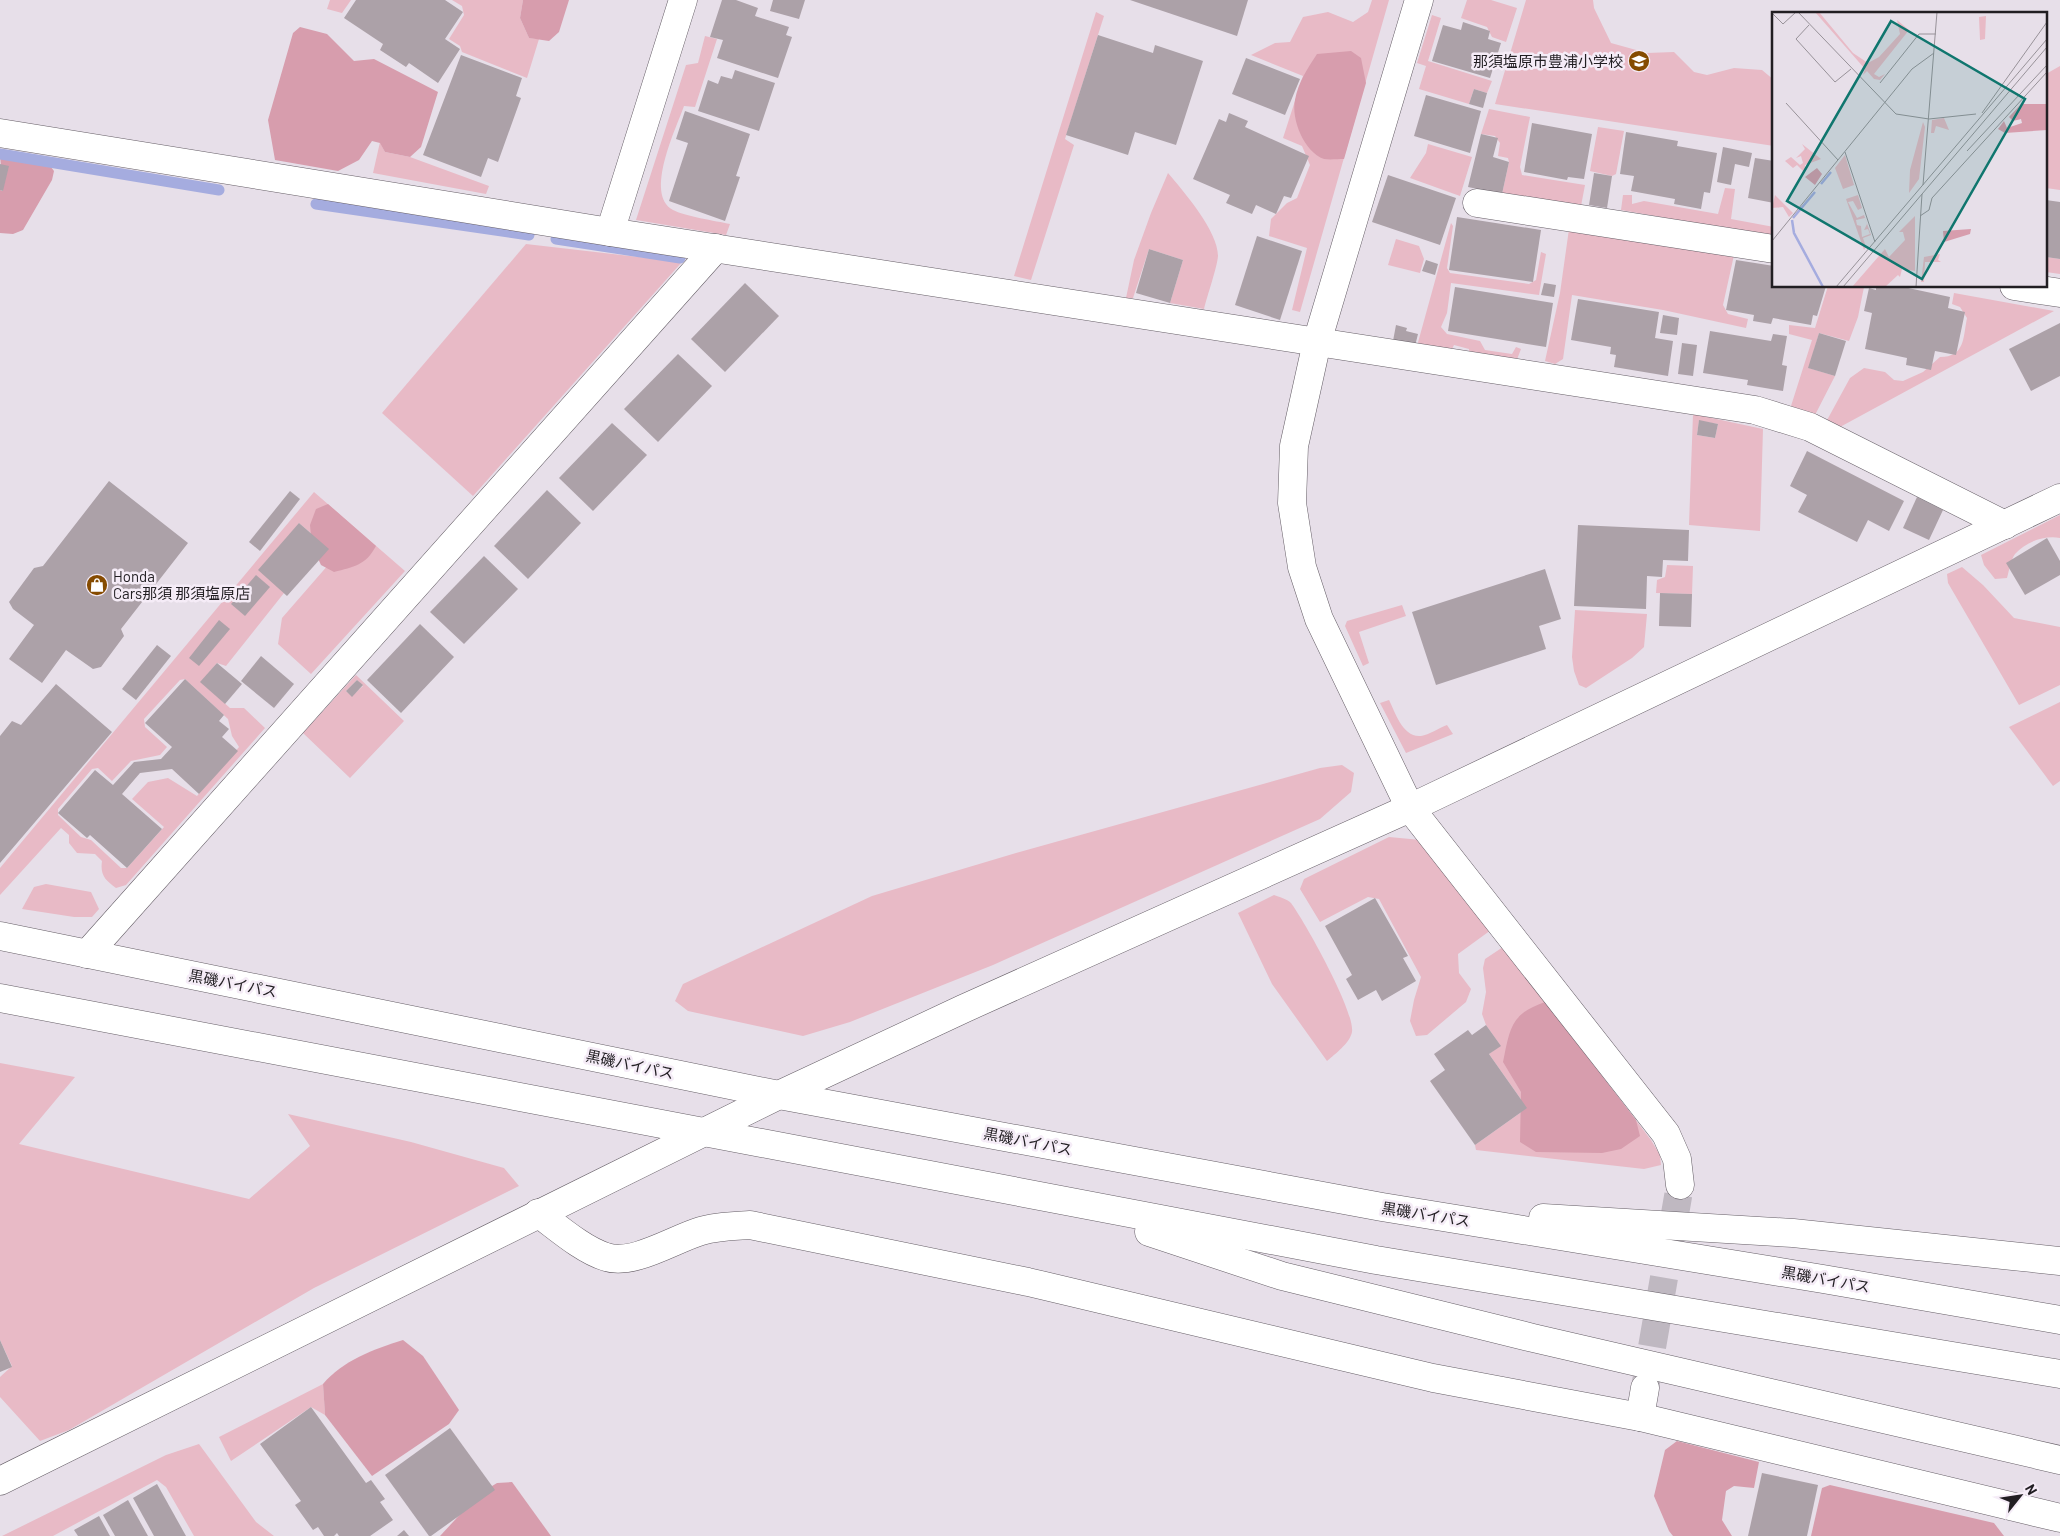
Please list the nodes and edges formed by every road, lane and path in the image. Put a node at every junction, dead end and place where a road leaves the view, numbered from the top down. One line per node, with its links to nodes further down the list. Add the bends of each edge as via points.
1 (683, 0): 5 (main road)
2 (1419, 0): 10 (main road)
3 (0, 134): 5 (main road)
4 (1477, 203): 7 (main road)
5 (610, 232): 6 (main road)
6 (716, 248): 10 (main road); 15 (main road)
7 (1772, 249)
8 (2027, 288): 9 (main road)
9 (2060, 293)
10 (1317, 342): 12 (main road, via 1755,410 1810,427); 13 (main road, via 1294,446 1292,504 1302,567 1319,619)
11 (2060, 498): 12 (main road)
12 (2005, 525): 13 (main road)
13 (1410, 808): 17 (main road); 19 (main road, via 1666,1134 1677,1159)
14 (0, 936): 15 (main road, 黒磯バイパス)
15 (87, 954): 17 (main road, 黒磯バイパス)
16 (0, 998): 18 (main road)
17 (779, 1095): 18 (main road); 21 (main road, 黒磯バイパス)
18 (704, 1132): 20 (main road); 22 (main road)
19 (1680, 1185)
20 (1046, 1198): 25 (main road, via 1376,1260); 28 (main road, via 1282,1276 1533,1338)
21 (1382, 1207): 23 (main road, via 1793,1233); 24 (main road, 黒磯バイパス)
22 (538, 1213): 27 (main road, via 606,1257 627,1259 719,1226 750,1225 1028,1282 1433,1378); 29 (main road)
23 (2060, 1261)
24 (2060, 1320)
25 (2060, 1374)
26 (1645, 1388): 27 (main road)
27 (1640, 1417): 30 (main road)
28 (2060, 1460)
29 (0, 1481)
30 (2060, 1518)

